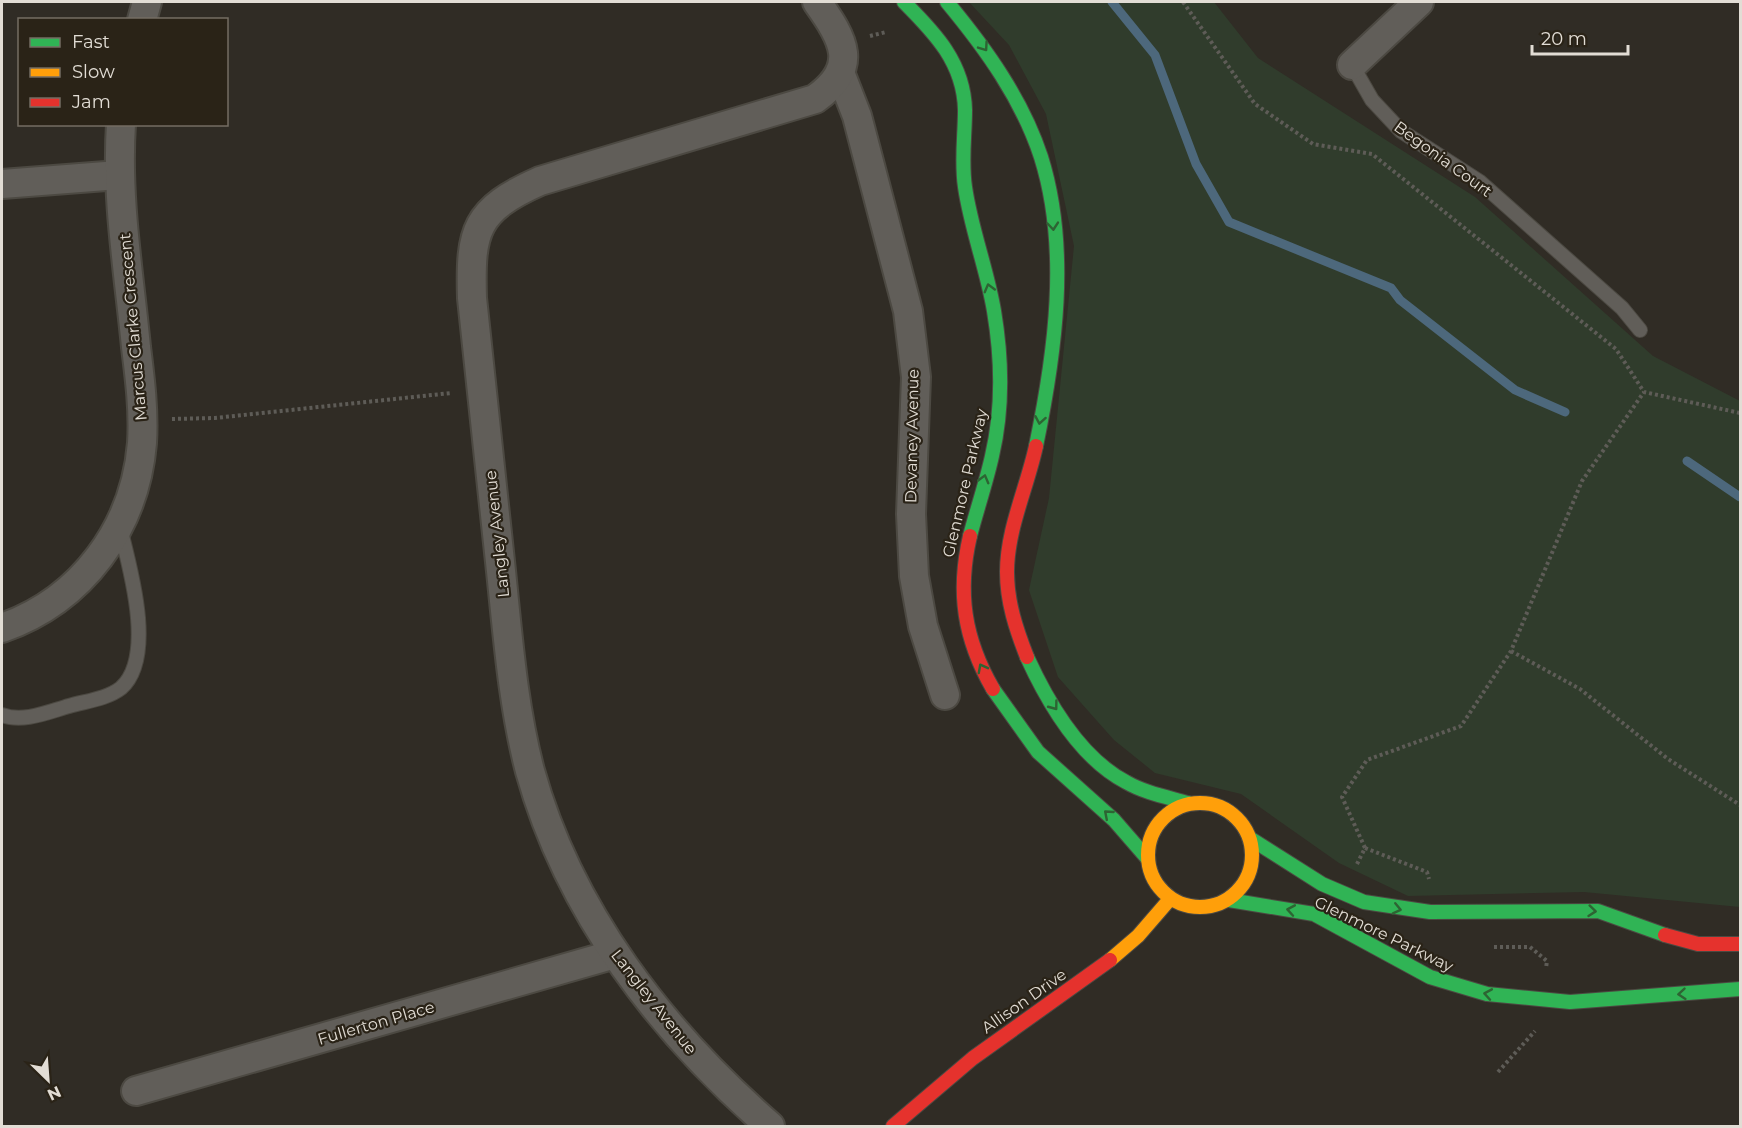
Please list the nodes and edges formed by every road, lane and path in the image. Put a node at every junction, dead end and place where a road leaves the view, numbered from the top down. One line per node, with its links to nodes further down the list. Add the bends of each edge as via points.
1 (147, 2): 7 (street)
2 (817, 2): 9 (street, Devaney Avenue, via 837,30 843,58)
3 (904, 2): 27 (main road, Glenmore Parkway, one-way to 3, via 1131,836 1049,764 999,699 975,656 965,624 961,587 965,552 997,434 1003,382 1001,342 963,182 963,89 947,50)
4 (947, 2): 23 (main road, one-way to 23, via 1009,85 1048,181 1053,221 1055,296 1047,380 1007,572 1017,632 1049,700 1099,760 1119,778)
5 (1183, 2): 15 (path, via 1255,104 1312,144 1372,154 1616,350)
6 (1419, 2): 8 (street, Begonia Court)
7 (143, 18)
8 (1352, 65): 13 (lane, Begonia Court, via 1389,120 1480,183 1622,308)
9 (841, 75): 14 (street, Langley Avenue, via 815,99 540,181 513,193 492,209 478,227 472,247 472,298); 21 (street, Devaney Avenue, via 857,116 908,310 916,377 911,514 914,576 923,626)
10 (121, 126): 11 (street, Marcus Clarke Crescent)
11 (119, 175): 12 (street); 17 (street, Marcus Clarke Crescent)
12 (2, 184)
13 (1640, 330)
14 (482, 390): 17 (path, via 215,418); 34 (street, Langley Avenue, via 514,694 530,771 569,870)
15 (1644, 392): 16 (path); 20 (path, via 1582,481)
16 (1740, 413)
17 (141, 420): 18 (street, Marcus Clarke Crescent, via 140,463)
18 (120, 526): 19 (street, Marcus Clarke Crescent, via 105,551 70,591 45,609); 22 (lane, via 132,579 139,648 128,681 111,695 28,717)
19 (2, 628)
20 (1511, 651): 24 (path, via 1580,689 1668,759); 26 (path, via 1461,726 1367,760 1342,797)
21 (945, 695)
22 (2, 715)
23 (1188, 803): 25 (main road, via 1208,803 1227,809); 27 (main road, via 1171,810 1158,823 1149,839)
24 (1740, 805)
25 (1251, 839): 30 (main road, via 1250,873); 31 (main road, Glenmore Parkway, one-way to 31, via 1333,891 1406,911)
26 (1365, 848): 28 (path); 31 (path, via 1427,872)
27 (1147, 858): 29 (main road, via 1158,888)
28 (1355, 868)
29 (1170, 899): 30 (main road, via 1199,908); 40 (main road, Allison Drive, via 1138,936 1106,963 973,1058)
30 (1228, 900): 36 (main road, Glenmore Parkway, one-way to 30, via 1459,987 1405,964 1314,914)
31 (1439, 913): 32 (main road, Glenmore Parkway, one-way to 32, via 1598,911 1697,944)
32 (1740, 944)
33 (1485, 947): 36 (path, via 1530,947 1546,961)
34 (615, 954): 38 (street, Fullerton Place); 39 (street, Langley Avenue, via 702,1064)
35 (1740, 989): 36 (main road, Glenmore Parkway, one-way to 36, via 1600,1001)
36 (1546, 1000): 37 (path, via 1539,1027)
37 (1498, 1072)
38 (136, 1091)
39 (770, 1126)
40 (893, 1126)

